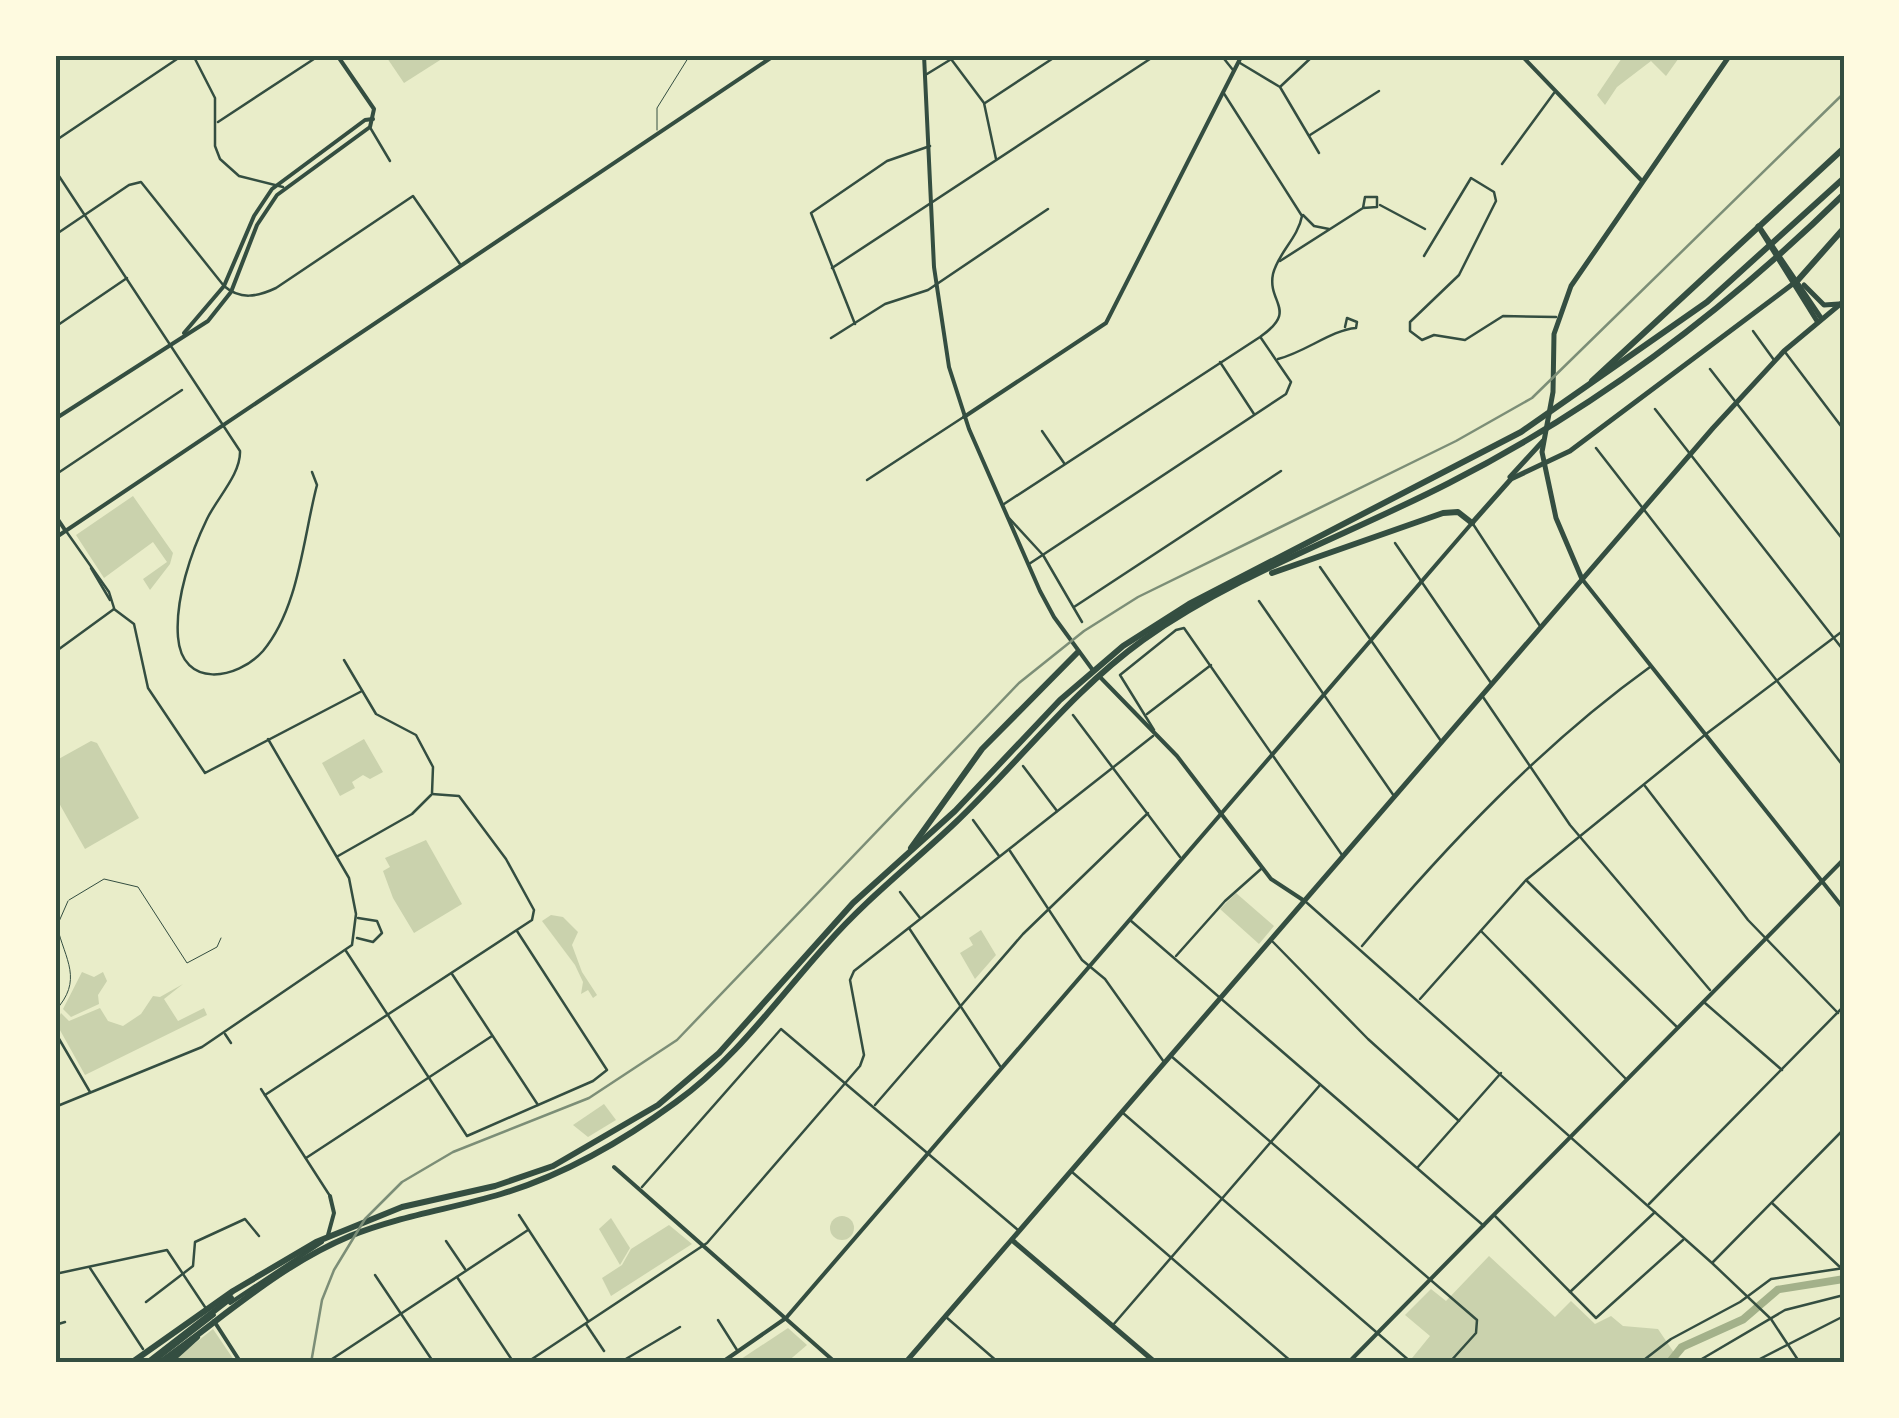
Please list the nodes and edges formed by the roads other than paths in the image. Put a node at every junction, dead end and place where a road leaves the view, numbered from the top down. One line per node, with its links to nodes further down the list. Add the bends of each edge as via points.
1 (184, 55): 30 (street)
2 (192, 55): 26 (street, via 215,98)
3 (320, 55): 26 (street)
4 (338, 55): 25 (street, via 373,106)
5 (690, 55): 28 (lane, via 657,108)
6 (774, 55): 28 (street)
7 (924, 55): 19 (street)
8 (958, 55): 16 (street)
9 (1058, 55): 24 (street)
10 (1156, 55): 34 (street)
11 (1222, 55): 18 (street)
12 (1242, 55): 17 (street)
13 (1314, 55): 20 (street)
14 (1521, 55): 22 (street)
15 (1730, 55): 39 (main road)
16 (951, 59): 19 (street); 24 (street)
17 (1238, 62): 18 (street); 20 (street)
18 (1234, 70): 23 (street)
19 (926, 75): 31 (street)
20 (1280, 87): 29 (street)
21 (1379, 91): 29 (street)
22 (1556, 91): 36 (street); 39 (street)
23 (1223, 92): 47 (street); 84 (street, via 1106,324)
24 (984, 104): 34 (street)
25 (374, 120): 27 (street); 40 (street)
26 (216, 123): 40 (street, via 215,146 226,166 239,176)
27 (370, 127): 35 (street); 41 (street)
28 (659, 132): 56 (street)
29 (1309, 136): 33 (street)
30 (55, 141)
31 (930, 146): 43 (street); 57 (street, via 887,160 812,214)
32 (1844, 148): 49 (highway)
33 (1320, 152)
34 (996, 160): 43 (street)
35 (390, 161)
36 (1502, 164)
37 (55, 170): 48 (street)
38 (1844, 178): 80 (highway, via 1674,328)
39 (1642, 181): 64 (main road, via 1571,286)
40 (276, 184): 41 (street); 61 (street, via 254,216)
41 (284, 188): 62 (street, via 257,225)
42 (1844, 194): 115 (highway, via 1681,337 1572,413)
43 (932, 202): 57 (street); 60 (street)
44 (1379, 204): 46 (street); 46 (street, via 1369,195); 52 (street)
45 (1048, 208): 60 (street)
46 (1363, 208): 51 (street)
47 (1302, 213): 51 (street, via 1314,226); 55 (street)
48 (84, 215): 53 (street); 58 (street); 61 (street, via 140,182)
49 (1758, 226): 59 (main road); 80 (highway)
50 (1844, 228): 59 (highway)
51 (1329, 229): 55 (street)
52 (1426, 229)
53 (55, 235)
54 (1424, 256): 64 (street, via 1471,178 1494,192 1496,201 1459,275 1410,322 1415,338 1465,340 1503,316)
55 (1278, 262): 71 (street, via 1272,280 1280,313)
56 (460, 265): 62 (street, via 413,196 260,294); 86 (street)
57 (832, 268): 66 (street)
58 (127, 278): 67 (street); 73 (street)
59 (1796, 282): 63 (main road, via 1824,305); 65 (main road); 93 (main road)
60 (936, 284): 66 (street); 84 (street)
61 (224, 286): 62 (street); 70 (street)
62 (231, 292): 70 (street, via 208,321)
63 (1843, 302): 65 (main road)
64 (1558, 318): 89 (main road)
65 (1820, 320): 74 (main road)
66 (856, 324): 72 (street)
67 (55, 326)
68 (1345, 327): 75 (street, via 1303,353)
69 (1753, 331): 76 (street)
70 (184, 333): 73 (street)
71 (1260, 336): 75 (street); 77 (street)
72 (831, 338)
73 (170, 342): 85 (street); 86 (street)
74 (1784, 351): 76 (main road); 87 (street)
75 (1277, 360): 83 (street, via 1291,388)
76 (1774, 361): 81 (main road)
77 (1220, 362): 83 (street); 94 (street)
78 (1710, 369): 81 (street)
79 (182, 390): 98 (street)
80 (1578, 395): 129 (highway, via 1521,432 1189,604)
81 (1734, 404): 92 (main road); 108 (street)
82 (1655, 409): 92 (street)
83 (1254, 415): 110 (street)
84 (964, 417): 99 (street); 101 (street)
85 (55, 419)
86 (225, 424): 97 (street, via 240,450 239,464 200,534 179,615 180,648 198,671 235,673 279,629 317,485); 106 (street)
87 (1844, 430)
88 (1042, 431): 94 (street)
89 (1544, 440): 91 (main road); 100 (main road)
90 (1596, 448): 102 (street)
91 (1542, 452): 93 (main road); 95 (main road)
92 (1690, 454): 102 (main road); 122 (street)
93 (1562, 456): 95 (main road)
94 (1064, 464): 101 (street)
95 (1544, 464): 100 (main road); 113 (main road, via 1556,518)
96 (1280, 471): 118 (street)
97 (312, 472)
98 (55, 475)
99 (867, 480)
100 (1506, 483): 105 (main road)
101 (1003, 505): 104 (street)
102 (1643, 510): 113 (main road); 132 (street)
103 (55, 515): 106 (street)
104 (1007, 516): 110 (street); 111 (street)
105 (1472, 523): 114 (street); 115 (highway, via 1458,512 1442,513); 120 (street)
106 (65, 530): 107 (street); 117 (street)
107 (55, 538)
108 (1844, 541)
109 (1395, 543): 114 (street)
110 (1043, 555): 111 (street); 118 (street)
111 (1029, 564): 126 (street)
112 (1320, 567): 123 (street)
113 (1582, 578): 120 (main road); 130 (street)
114 (1421, 582): 123 (street); 133 (street)
115 (1238, 586): 129 (highway)
116 (1259, 601): 135 (street)
117 (114, 606): 125 (street); 143 (street, via 134,624 148,688 205,773)
118 (1074, 606): 119 (street)
119 (1082, 622)
120 (1540, 627): 133 (main road)
121 (1844, 630): 122 (street)
122 (1834, 638): 124 (street); 132 (street)
123 (1370, 640): 135 (street); 144 (street)
124 (1844, 651)
125 (55, 652)
126 (1078, 652): 138 (street); 159 (highway, via 982,749)
127 (344, 660): 134 (street)
128 (1210, 665): 137 (street, via 1188,632 1176,630 1120,676); 139 (street); 145 (street)
129 (1103, 666): 131 (highway)
130 (1652, 666): 142 (street); 149 (street)
131 (1087, 680): 159 (highway); 220 (highway, via 958,820 852,917 728,1057 680,1100)
132 (1777, 682): 142 (street); 147 (street)
133 (1492, 684): 136 (main road)
134 (362, 691): 143 (street); 151 (street, via 381,719 416,734 433,766)
135 (1323, 694): 145 (street); 152 (street)
136 (1482, 696): 144 (main road); 149 (street)
137 (1137, 702): 138 (street); 139 (street)
138 (1129, 709): 141 (street)
139 (1146, 714): 141 (street)
140 (1073, 715): 148 (street)
141 (1156, 734): 148 (street); 154 (street)
142 (1706, 734): 150 (street); 167 (street)
143 (268, 739): 161 (street)
144 (1442, 742): 152 (main road)
145 (1270, 756): 154 (street); 160 (street)
146 (1023, 766): 153 (street)
147 (1844, 767)
148 (1113, 768): 153 (street); 155 (street)
149 (1532, 768): 157 (street); 182 (street, via 1428,868)
150 (1644, 784): 157 (street); 181 (street)
151 (432, 794): 161 (street, via 412,814); 177 (street, via 459,796 507,861 534,910)
152 (1394, 797): 160 (main road)
153 (1058, 812): 158 (street)
154 (1221, 812): 163 (street); 165 (street)
155 (1148, 813): 163 (street); 170 (street)
156 (972, 820): 162 (street)
157 (1579, 837): 166 (street); 187 (street)
158 (1009, 850): 162 (street); 170 (street)
159 (907, 854): 220 (highway, via 853,902 719,1053)
160 (1343, 856): 169 (main road)
161 (336, 858): 172 (street, via 353,889)
162 (1000, 858): 173 (street)
163 (1181, 858): 174 (street)
164 (1844, 860): 167 (street)
165 (1262, 868): 169 (street); 184 (street)
166 (1526, 880): 176 (street); 196 (street)
167 (1822, 882): 171 (street); 181 (street)
168 (900, 892): 173 (street)
169 (1304, 901): 180 (main road); 182 (street)
170 (1049, 909): 185 (street); 191 (street)
171 (1844, 909)
172 (356, 918): 178 (street); 178 (street, via 376,921 382,933 373,942)
173 (921, 919): 175 (street)
174 (1129, 920): 184 (street); 185 (street)
175 (909, 928): 191 (street); 208 (street, via 850,978 864,1055)
176 (1480, 930): 189 (street); 207 (street)
177 (516, 931): 186 (street); 213 (street, via 607,1070)
178 (354, 937): 183 (street)
179 (221, 938): 193 (lane, via 187,963 142,890 108,878 60,910 57,926 72,980)
180 (1270, 940): 188 (main road); 217 (street)
181 (1765, 940): 187 (street); 194 (street)
182 (1361, 947): 189 (street)
183 (346, 952): 195 (street); 198 (street)
184 (1176, 957): 188 (street)
185 (1090, 965): 202 (street); 203 (street)
186 (451, 972): 195 (street); 199 (street)
187 (1713, 993): 190 (street)
188 (1220, 998): 201 (main road); 209 (street)
189 (1419, 1000): 205 (street)
190 (1704, 1002): 196 (street); 204 (street)
191 (961, 1004): 203 (street); 214 (street)
192 (1844, 1006): 194 (street)
193 (55, 1011)
194 (1838, 1013): 204 (street)
195 (387, 1014): 206 (street); 212 (street)
196 (1678, 1028): 207 (street)
197 (55, 1032): 211 (street)
198 (224, 1032): 200 (street); 211 (street, via 186,1055)
199 (492, 1036): 206 (street); 213 (street)
200 (231, 1043)
201 (1171, 1056): 202 (main road); 221 (street)
202 (1165, 1063): 216 (main road)
203 (1001, 1068): 222 (street)
204 (1782, 1070): 232 (street)
205 (1501, 1073): 217 (street); 219 (street)
206 (428, 1077): 213 (street, via 467,1136); 223 (street)
207 (1627, 1080): 219 (street)
208 (846, 1082): 214 (street); 228 (street, via 779,1030); 243 (street)
209 (1320, 1085): 221 (street); 226 (street)
210 (260, 1088): 212 (street)
211 (91, 1093): 215 (street)
212 (265, 1095): 223 (street)
213 (538, 1106)
214 (874, 1106): 222 (street)
215 (55, 1107)
216 (1122, 1112): 227 (main road); 230 (street)
217 (1459, 1121): 226 (street)
218 (1844, 1129): 231 (street)
219 (1571, 1137): 232 (street); 234 (street)
220 (613, 1138): 224 (highway)
221 (1271, 1142): 230 (street); 254 (street)
222 (928, 1153): 238 (street); 263 (street)
223 (306, 1158): 229 (street)
224 (575, 1160): 253 (highway, via 402,1207 316,1242); 271 (highway, via 498,1195 349,1237 292,1266)
225 (614, 1167): 228 (street)
226 (1416, 1168): 236 (street)
227 (1071, 1171): 238 (main road); 244 (street)
228 (640, 1190): 243 (street)
229 (330, 1196): 262 (street, via 334,1216 322,1242)
230 (1222, 1198): 244 (street); 272 (street)
231 (1771, 1202): 245 (street); 247 (street)
232 (1648, 1206): 233 (street)
233 (1655, 1212): 240 (street); 255 (street)
234 (1494, 1215): 236 (street); 255 (street)
235 (519, 1216): 237 (street)
236 (1484, 1226): 254 (street)
237 (528, 1230): 248 (street); 267 (street)
238 (1020, 1230): 241 (main road)
239 (259, 1236): 251 (street, via 245,1219 197,1239 194,1265)
240 (1685, 1239): 245 (street); 255 (street, via 1596,1318)
241 (1012, 1240): 260 (main road); 269 (main road)
242 (446, 1241): 248 (street)
243 (704, 1246): 263 (street); 267 (street)
244 (1171, 1257): 269 (street); 293 (street)
245 (1712, 1263): 257 (street)
246 (89, 1266): 249 (street); 251 (street, via 167,1250); 280 (street)
247 (1843, 1268): 257 (street, via 1776,1277)
248 (466, 1270): 252 (street)
249 (55, 1274)
250 (376, 1275): 259 (street)
251 (184, 1276): 258 (street); 262 (street)
252 (457, 1277): 259 (street); 286 (street)
253 (256, 1278): 279 (highway); 280 (highway)
254 (1431, 1279): 272 (street); 296 (street, via 1479,1325)
255 (1569, 1293)
256 (1844, 1295): 264 (street, via 1798,1304)
257 (1747, 1297): 264 (street); 297 (street)
258 (146, 1302)
259 (401, 1314): 276 (street); 285 (street)
260 (945, 1316): 290 (main road); 291 (street)
261 (1844, 1316): 273 (street)
262 (212, 1317): 280 (street); 282 (street)
263 (786, 1318): 275 (street); 289 (street)
264 (1770, 1319): 273 (street); 298 (street)
265 (718, 1320): 275 (street)
266 (65, 1322): 268 (street)
267 (588, 1323): 274 (street); 277 (street)
268 (55, 1325)
269 (1112, 1326): 292 (main road)
270 (680, 1327): 278 (street)
271 (201, 1331): 280 (highway); 281 (highway)
272 (1378, 1333): 294 (street); 295 (street)
273 (1789, 1344): 299 (street); 300 (street)
274 (604, 1352)
275 (738, 1352): 288 (street)
276 (338, 1355): 283 (street); 284 (street)
277 (533, 1361): 287 (street)
278 (619, 1362)
279 (131, 1363)
280 (153, 1363)
281 (168, 1363)
282 (241, 1363)
283 (326, 1363)
284 (344, 1363)
285 (434, 1363)
286 (514, 1363)
287 (526, 1363)
288 (721, 1363)
289 (836, 1363)
290 (905, 1363)
291 (999, 1363)
292 (1156, 1363)
293 (1294, 1363)
294 (1348, 1363)
295 (1412, 1363)
296 (1449, 1363)
297 (1640, 1363)
298 (1695, 1363)
299 (1752, 1363)
300 (1800, 1363)

